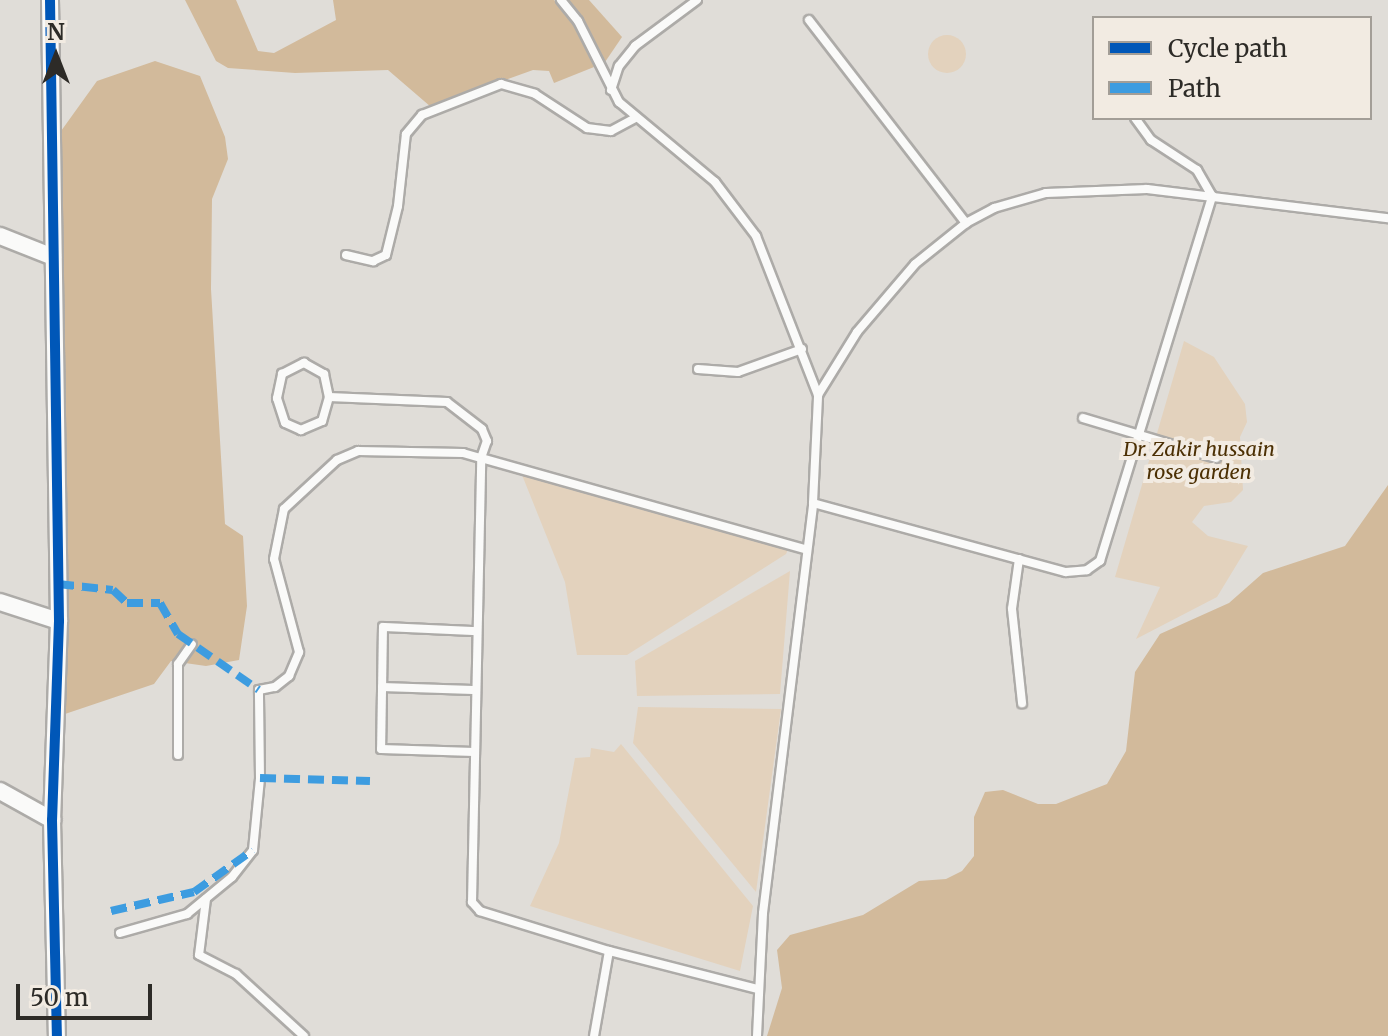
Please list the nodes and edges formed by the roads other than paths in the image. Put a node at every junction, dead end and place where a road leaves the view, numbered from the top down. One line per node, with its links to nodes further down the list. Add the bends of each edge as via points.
1 (50, 0): 13 (street)
2 (561, 0): 5 (lane, via 578,21)
3 (697, 0): 5 (lane, via 626,55)
4 (809, 20): 10 (lane)
5 (611, 91): 6 (lane)
6 (635, 118): 12 (lane, via 611,131 587,128 535,94 501,84 422,115 402,147 398,206 386,255 373,261); 14 (lane, via 689,157 736,208 756,236)
7 (1136, 120): 8 (lane, via 1151,140 1208,181)
8 (1212, 196): 9 (lane); 10 (lane, via 1112,187 1069,190 1019,199); 19 (lane)
9 (1388, 218)
10 (966, 223): 16 (lane, via 888,294)
11 (0, 236): 13 (street)
12 (346, 255)
13 (53, 257): 26 (street)
14 (802, 349): 15 (lane, via 738,372); 16 (lane)
15 (698, 369)
16 (818, 395): 22 (lane)
17 (329, 397): 17 (lane, via 319,368 296,364 279,382 280,416 293,428 309,429 322,421); 20 (lane, via 447,402 482,429 487,441)
18 (1083, 418): 19 (lane)
19 (1140, 435): 21 (lane); 24 (lane, via 1100,561 1087,570 1066,572)
20 (481, 458): 23 (lane); 27 (lane); 36 (lane, via 358,451 337,460 284,509 274,559 299,652 289,676 275,687 259,690 260,778 253,850)
21 (1216, 458)
22 (813, 503): 23 (lane); 24 (lane)
23 (805, 549): 39 (lane)
24 (1019, 559): 31 (lane, via 1012,609)
25 (0, 602): 26 (street)
26 (59, 621): 35 (street)
27 (474, 631): 29 (lane, via 383,627); 30 (lane)
28 (192, 644): 33 (lane, via 178,664)
29 (382, 687): 30 (lane); 32 (lane, via 381,749)
30 (473, 690): 32 (lane)
31 (1022, 703)
32 (474, 752): 38 (lane, via 472,902 480,911)
33 (178, 755)
34 (0, 791): 35 (street)
35 (52, 820): 40 (street)
36 (206, 898): 37 (lane, via 187,914); 41 (lane, via 199,955 236,974)
37 (120, 933)
38 (609, 951): 39 (lane); 42 (lane)
39 (757, 989): 43 (lane)
40 (57, 1036)
41 (304, 1036)
42 (594, 1036)
43 (757, 1036)

